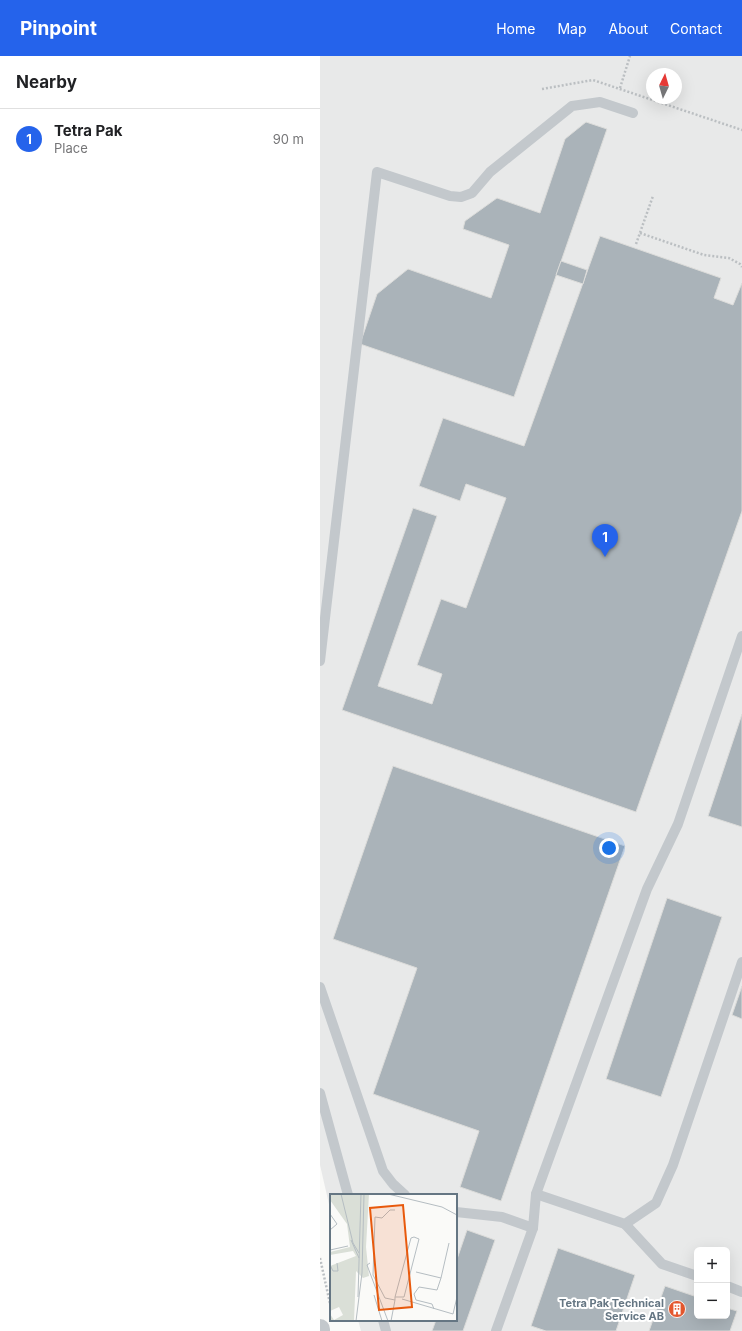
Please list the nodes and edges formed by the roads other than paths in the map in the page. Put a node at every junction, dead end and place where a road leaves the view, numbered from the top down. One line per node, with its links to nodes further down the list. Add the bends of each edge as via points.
1 (633, 113): 3 (lane, via 600,102 572,106 490,172 472,193 461,197 450,196 377,172)
2 (742, 636): 9 (lane, via 678,824 647,889)
3 (320, 661)
4 (742, 962): 11 (lane, via 673,1165 656,1202)
5 (320, 986): 8 (lane, via 383,1171)
6 (320, 1093): 7 (lane)
7 (348, 1194)
8 (404, 1194)
9 (536, 1194): 11 (lane); 12 (lane)
10 (457, 1212): 12 (lane, via 502,1217)
11 (625, 1224): 13 (lane, via 662,1264)
12 (533, 1228): 18 (lane)
13 (694, 1275)
14 (730, 1287): 15 (lane)
15 (742, 1292)
16 (383, 1321): 17 (lane)
17 (386, 1331)
18 (496, 1331)

